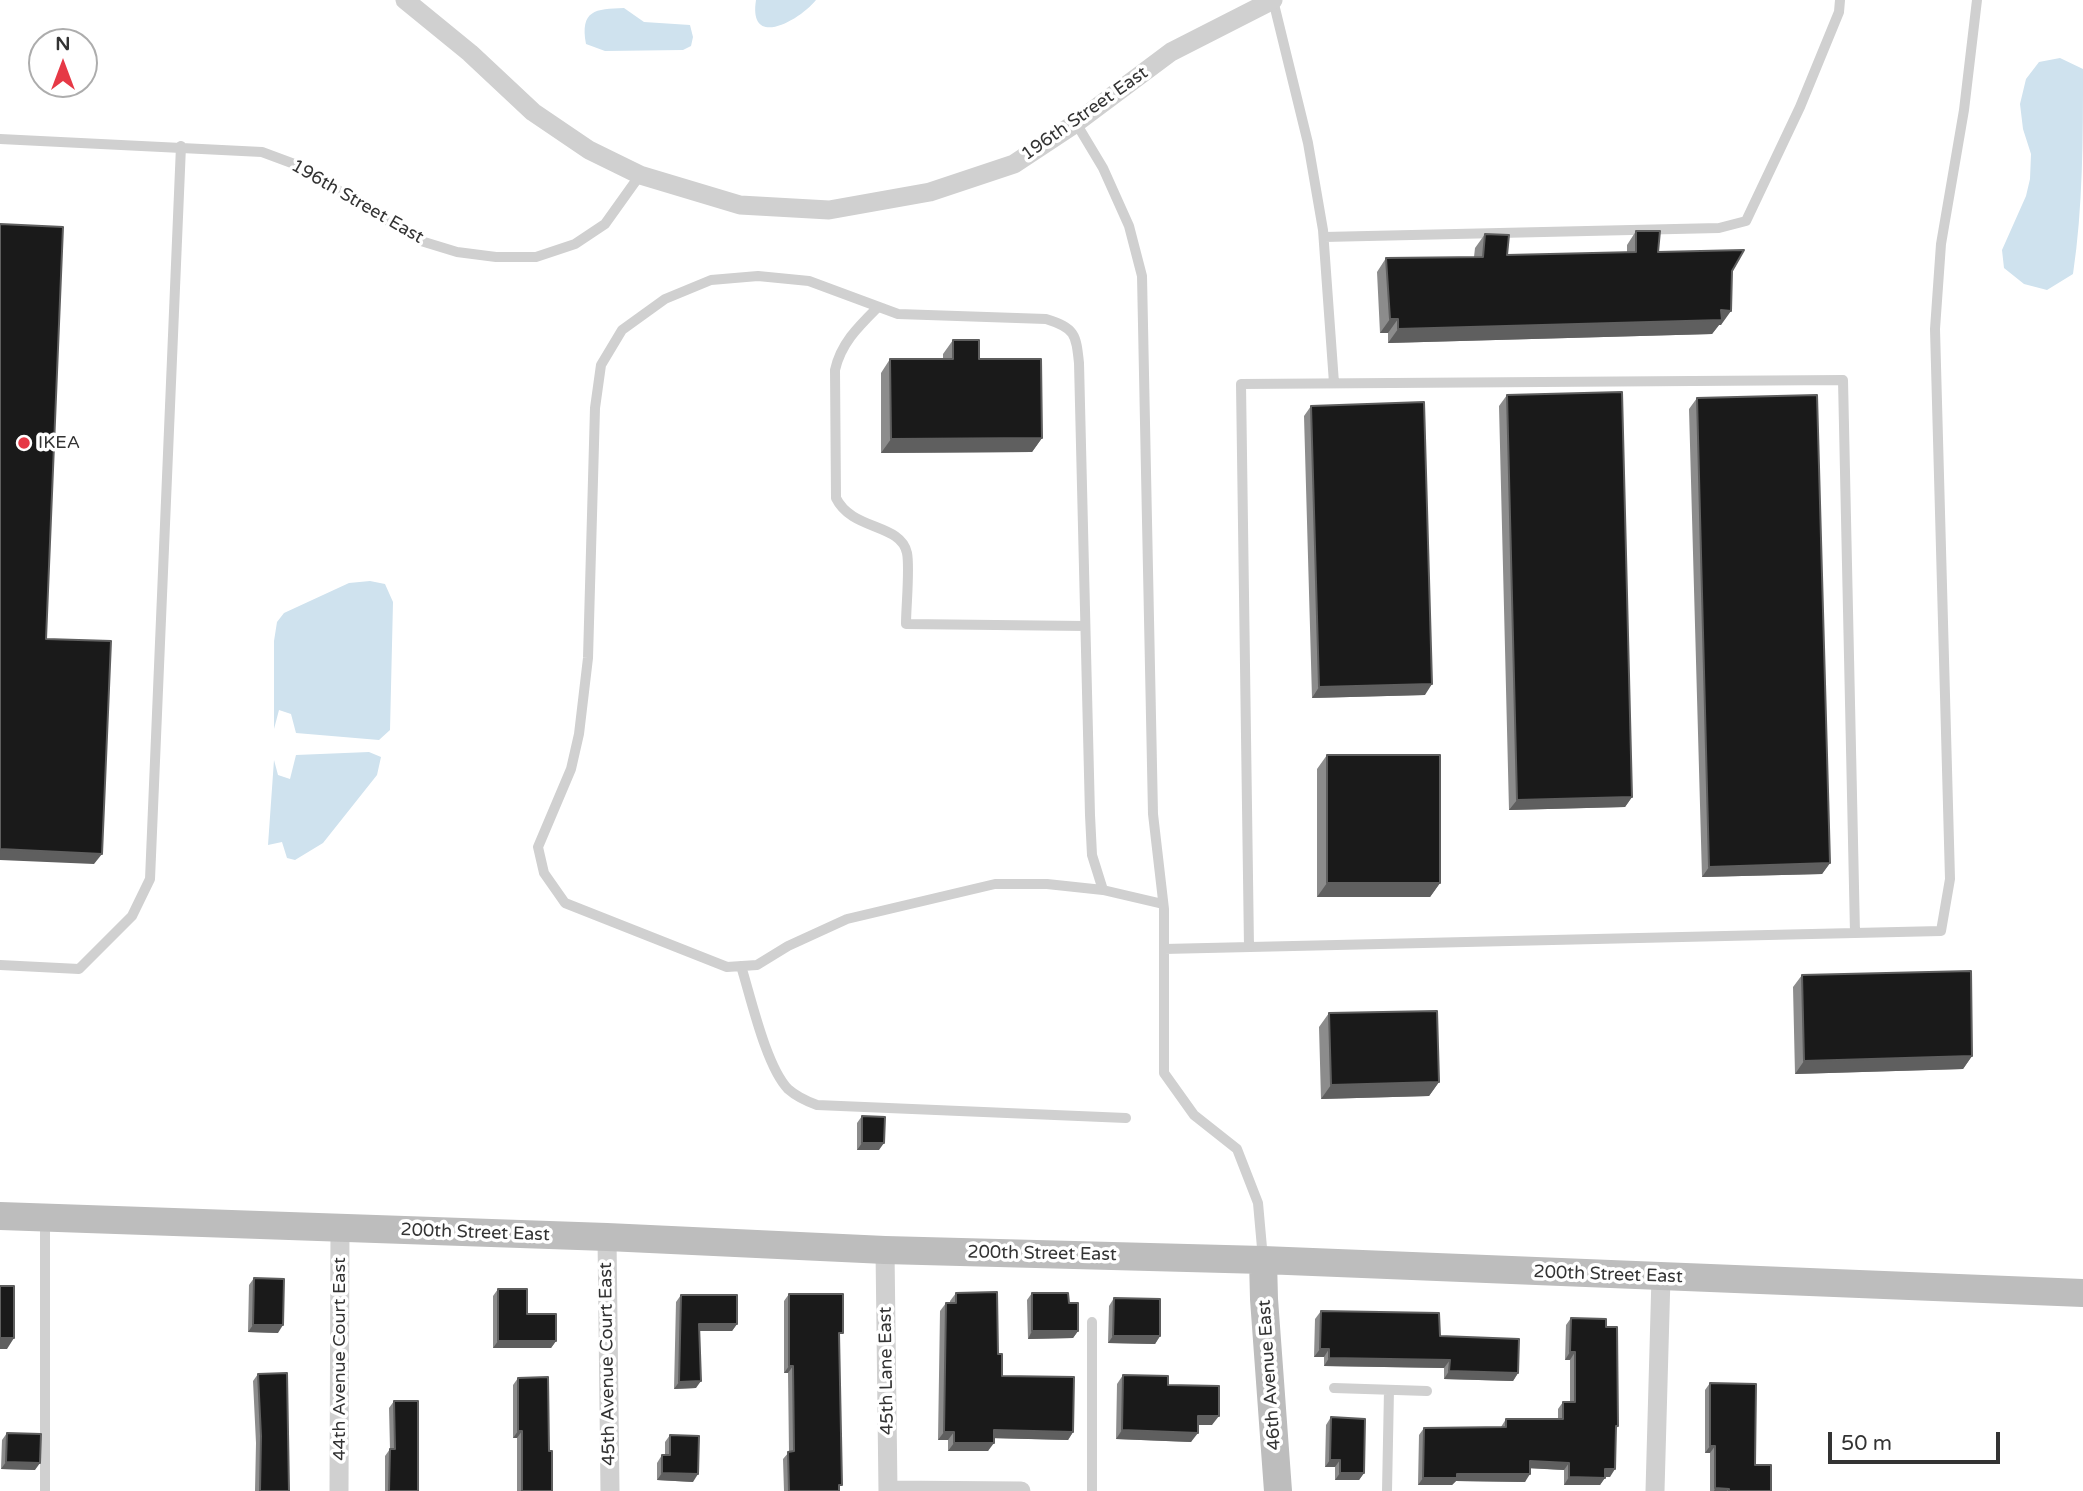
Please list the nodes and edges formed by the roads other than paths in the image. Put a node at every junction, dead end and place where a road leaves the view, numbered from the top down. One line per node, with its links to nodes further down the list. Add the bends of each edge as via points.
1 (405, 0): 8 (street, 196th Street East, via 533,112 589,150)
2 (1273, 0): 5 (street, 196th Street East, via 1171,52); 9 (lane, via 1308,143)
3 (1840, 0): 9 (lane, via 1807,91 1746,221 1719,228)
4 (1977, 0): 15 (lane, via 1941,244 1935,329 1950,879 1941,931)
5 (1076, 123): 8 (street, 196th Street East, via 1014,164 930,192 829,210 740,205); 14 (lane, via 1129,226 1142,276 1153,814)
6 (0, 139): 7 (lane, 196th Street East)
7 (181, 146): 8 (lane, 196th Street East, via 262,152 297,166 421,241 496,257 536,257 575,244 605,224); 18 (lane, via 150,879 132,916 79,969)
8 (640, 175)
9 (1324, 237): 11 (lane)
10 (878, 307): 12 (lane, via 898,314 1046,319 1066,325 1076,338); 12 (lane, via 850,337 835,370 836,498 853,518 888,531 907,552 906,624); 19 (lane, via 809,281 758,276 712,280 665,299 622,330 601,365 595,408 588,658 572,769 538,847 544,873 565,903 727,967)
11 (1335, 383): 15 (lane, via 1843,380); 16 (lane, via 1241,384)
12 (1085, 626): 13 (lane, via 1092,855)
13 (1103, 890): 14 (lane); 19 (lane, via 995,884 847,919 757,965)
14 (1163, 904): 17 (lane)
15 (1855, 933): 16 (lane)
16 (1249, 947): 17 (lane)
17 (1164, 948): 26 (lane, via 1164,1073 1194,1115 1237,1149 1258,1203)
18 (0, 965)
19 (741, 966): 20 (lane, via 776,1070 787,1088 817,1105)
20 (1126, 1118)
21 (0, 1216): 22 (street, 200th Street East)
22 (45, 1217): 23 (street, 200th Street East); 34 (lane)
23 (340, 1228): 24 (street, 200th Street East); 35 (street, 44th Avenue Court East)
24 (607, 1237): 25 (street, 200th Street East); 36 (street, 45th Avenue Court East)
25 (885, 1250): 26 (street, 200th Street East); 33 (street, 45th Lane East)
26 (1263, 1259): 27 (street, 200th Street East); 39 (street, 46th Avenue East)
27 (1661, 1277): 28 (street, 200th Street East); 41 (street)
28 (2083, 1293)
29 (1092, 1322): 38 (lane)
30 (1335, 1388): 31 (lane)
31 (1389, 1390): 32 (lane); 40 (lane)
32 (1427, 1391)
33 (888, 1490): 37 (street)
34 (45, 1491)
35 (339, 1491)
36 (610, 1491)
37 (1021, 1491)
38 (1092, 1491)
39 (1278, 1491)
40 (1387, 1491)
41 (1655, 1491)

